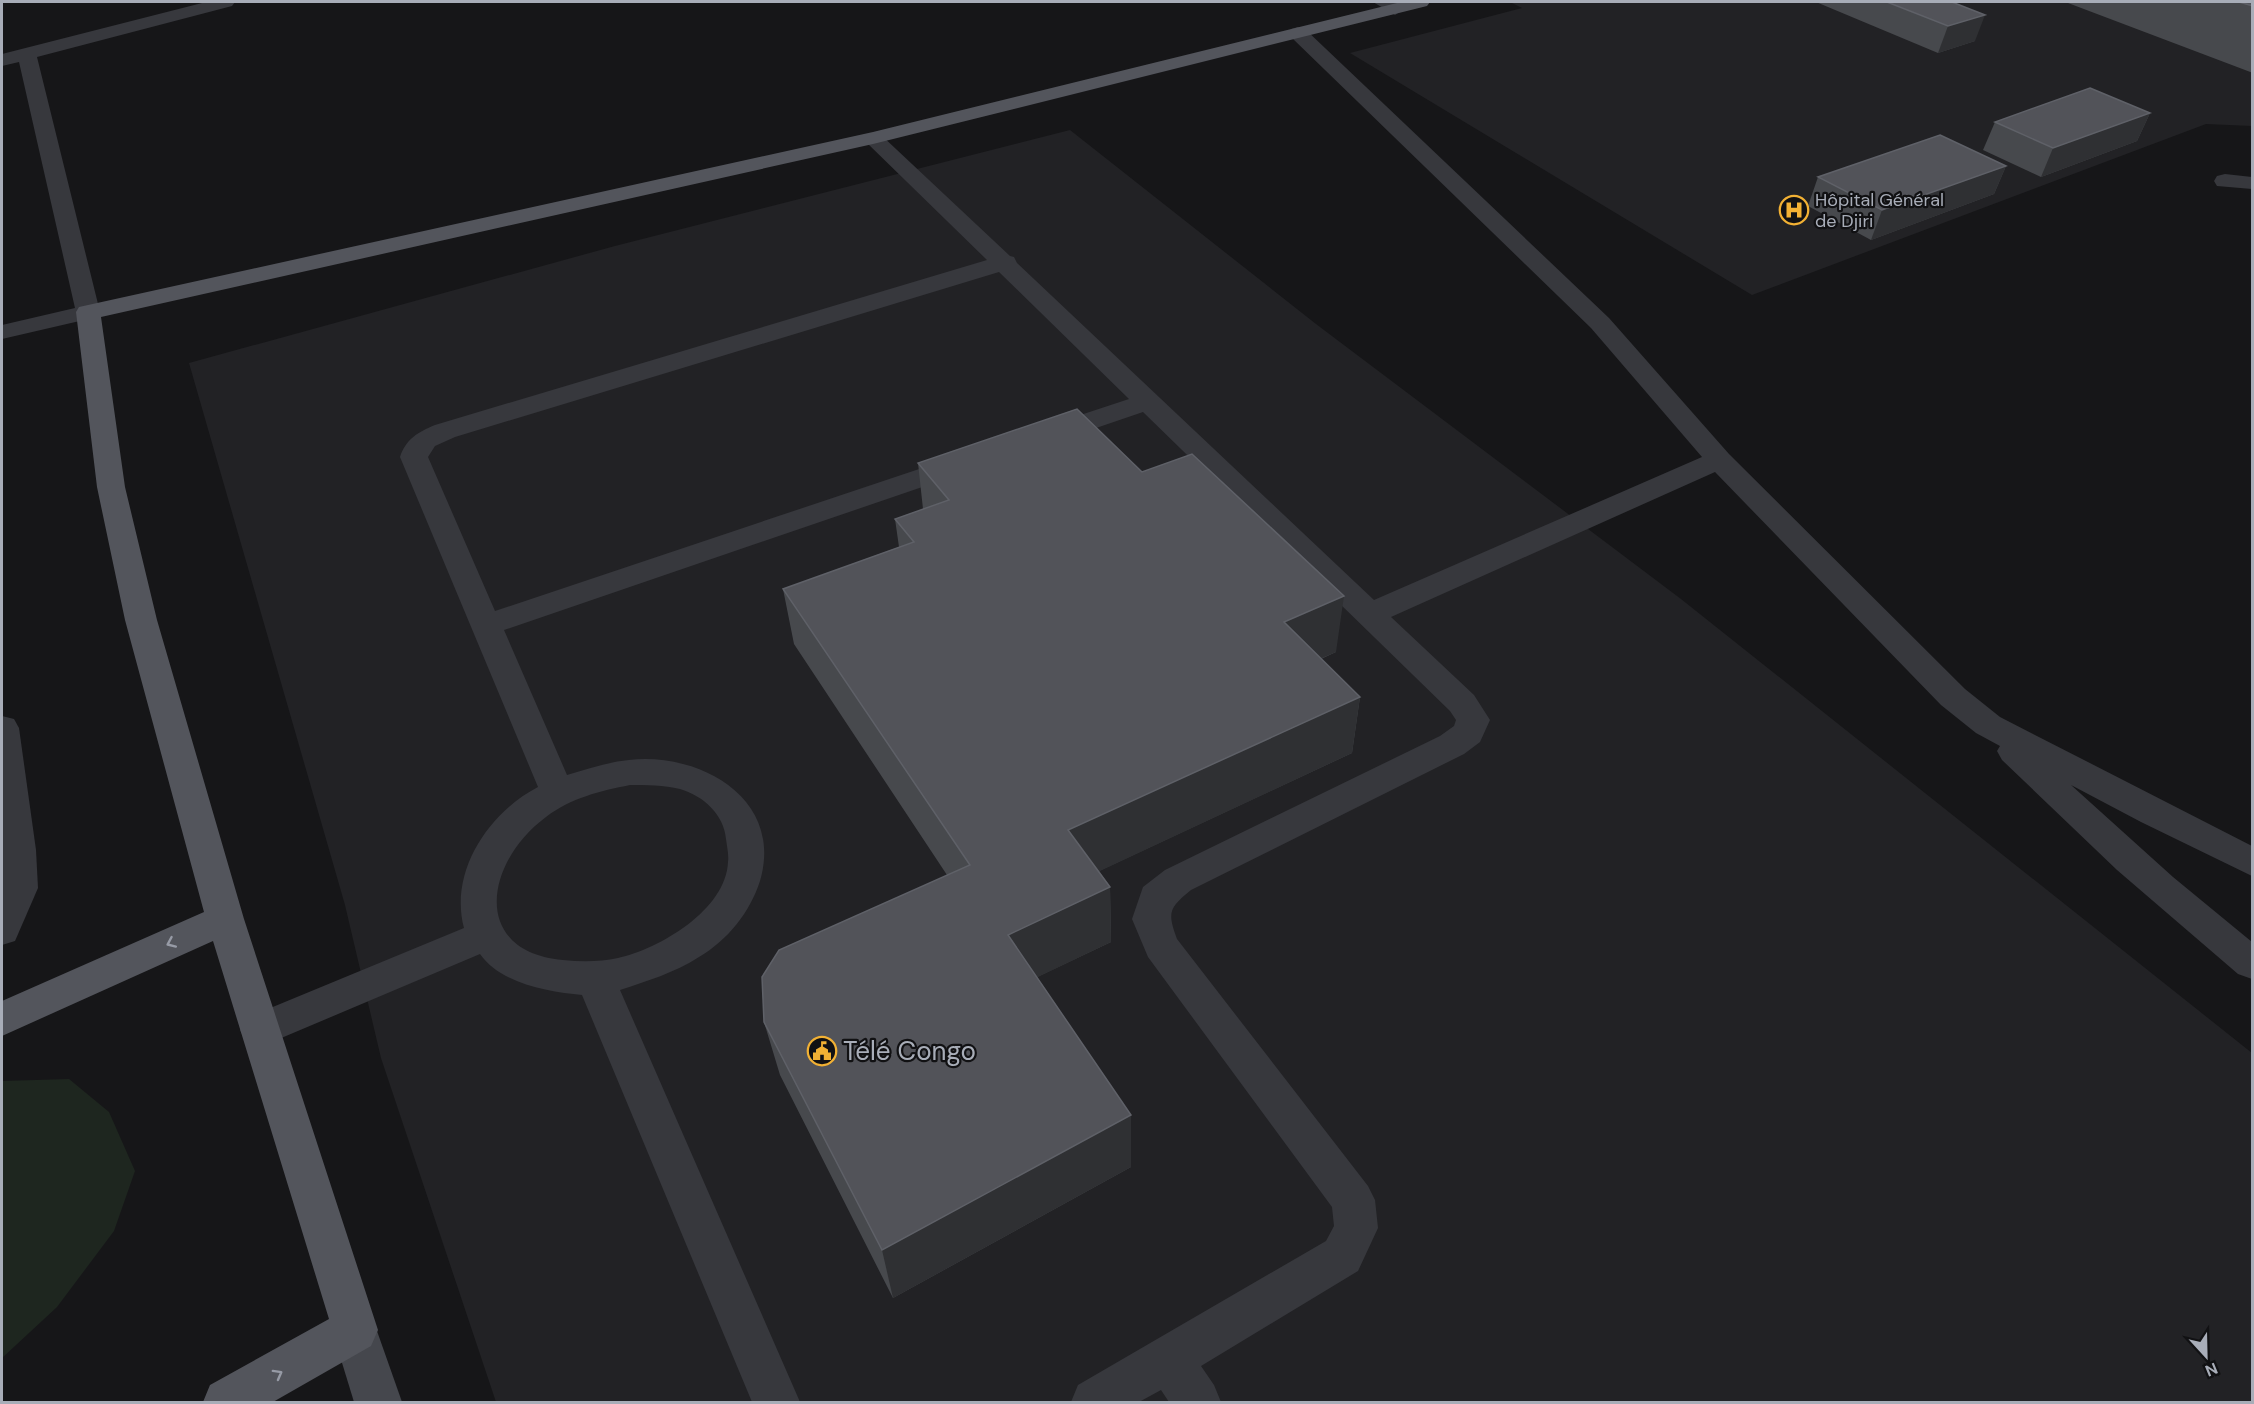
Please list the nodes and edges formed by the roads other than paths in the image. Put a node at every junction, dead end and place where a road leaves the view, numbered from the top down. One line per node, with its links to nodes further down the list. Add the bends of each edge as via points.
1 (226, 2): 4 (street)
2 (1421, 2): 3 (main road)
3 (1389, 5): 5 (main road)
4 (172, 8): 6 (street)
5 (1298, 33): 8 (main road); 17 (street, via 1600,323)
6 (26, 52): 7 (street); 12 (street)
7 (2, 60)
8 (873, 138): 11 (street); 12 (main road)
9 (2225, 181): 10 (street)
10 (2253, 183)
11 (1006, 262): 14 (street); 19 (street, via 426,438 414,457)
12 (88, 312): 13 (street); 24 (main road, via 111,487 141,620)
13 (2, 332)
14 (1149, 401): 15 (street); 18 (street)
15 (1025, 443)
16 (992, 454): 19 (street)
17 (1719, 460): 18 (street); 20 (street, via 1953,697)
18 (1370, 614): 32 (street, via 1462,703 1473,720 1468,733 1452,745 1179,880 1156,897 1151,919 1161,946 1353,1200 1356,1228 1342,1256)
19 (487, 625): 22 (street)
20 (1988, 725): 23 (street); 27 (street, via 2187,913)
21 (2, 728): 25 (street, via 20,888)
22 (557, 792): 26 (street, via 524,814 496,842 480,874 476,906); 28 (street, via 593,779 630,772 665,774 697,782 723,797 740,818 748,844 745,874 731,903 708,930 675,954 636,971)
23 (2253, 862)
24 (225, 919): 29 (main road, one-way to 29); 30 (main road)
25 (2, 930)
26 (486, 935): 28 (street, via 502,956 528,969 560,978); 30 (street)
27 (2253, 963)
28 (595, 978): 35 (street)
29 (2, 1018)
30 (260, 1030): 31 (main road)
31 (355, 1330): 33 (main road, one-way to 31); 34 (street)
32 (1168, 1359): 36 (street); 37 (street)
33 (227, 1402)
34 (378, 1402)
35 (776, 1402)
36 (1095, 1402)
37 (1197, 1402)

